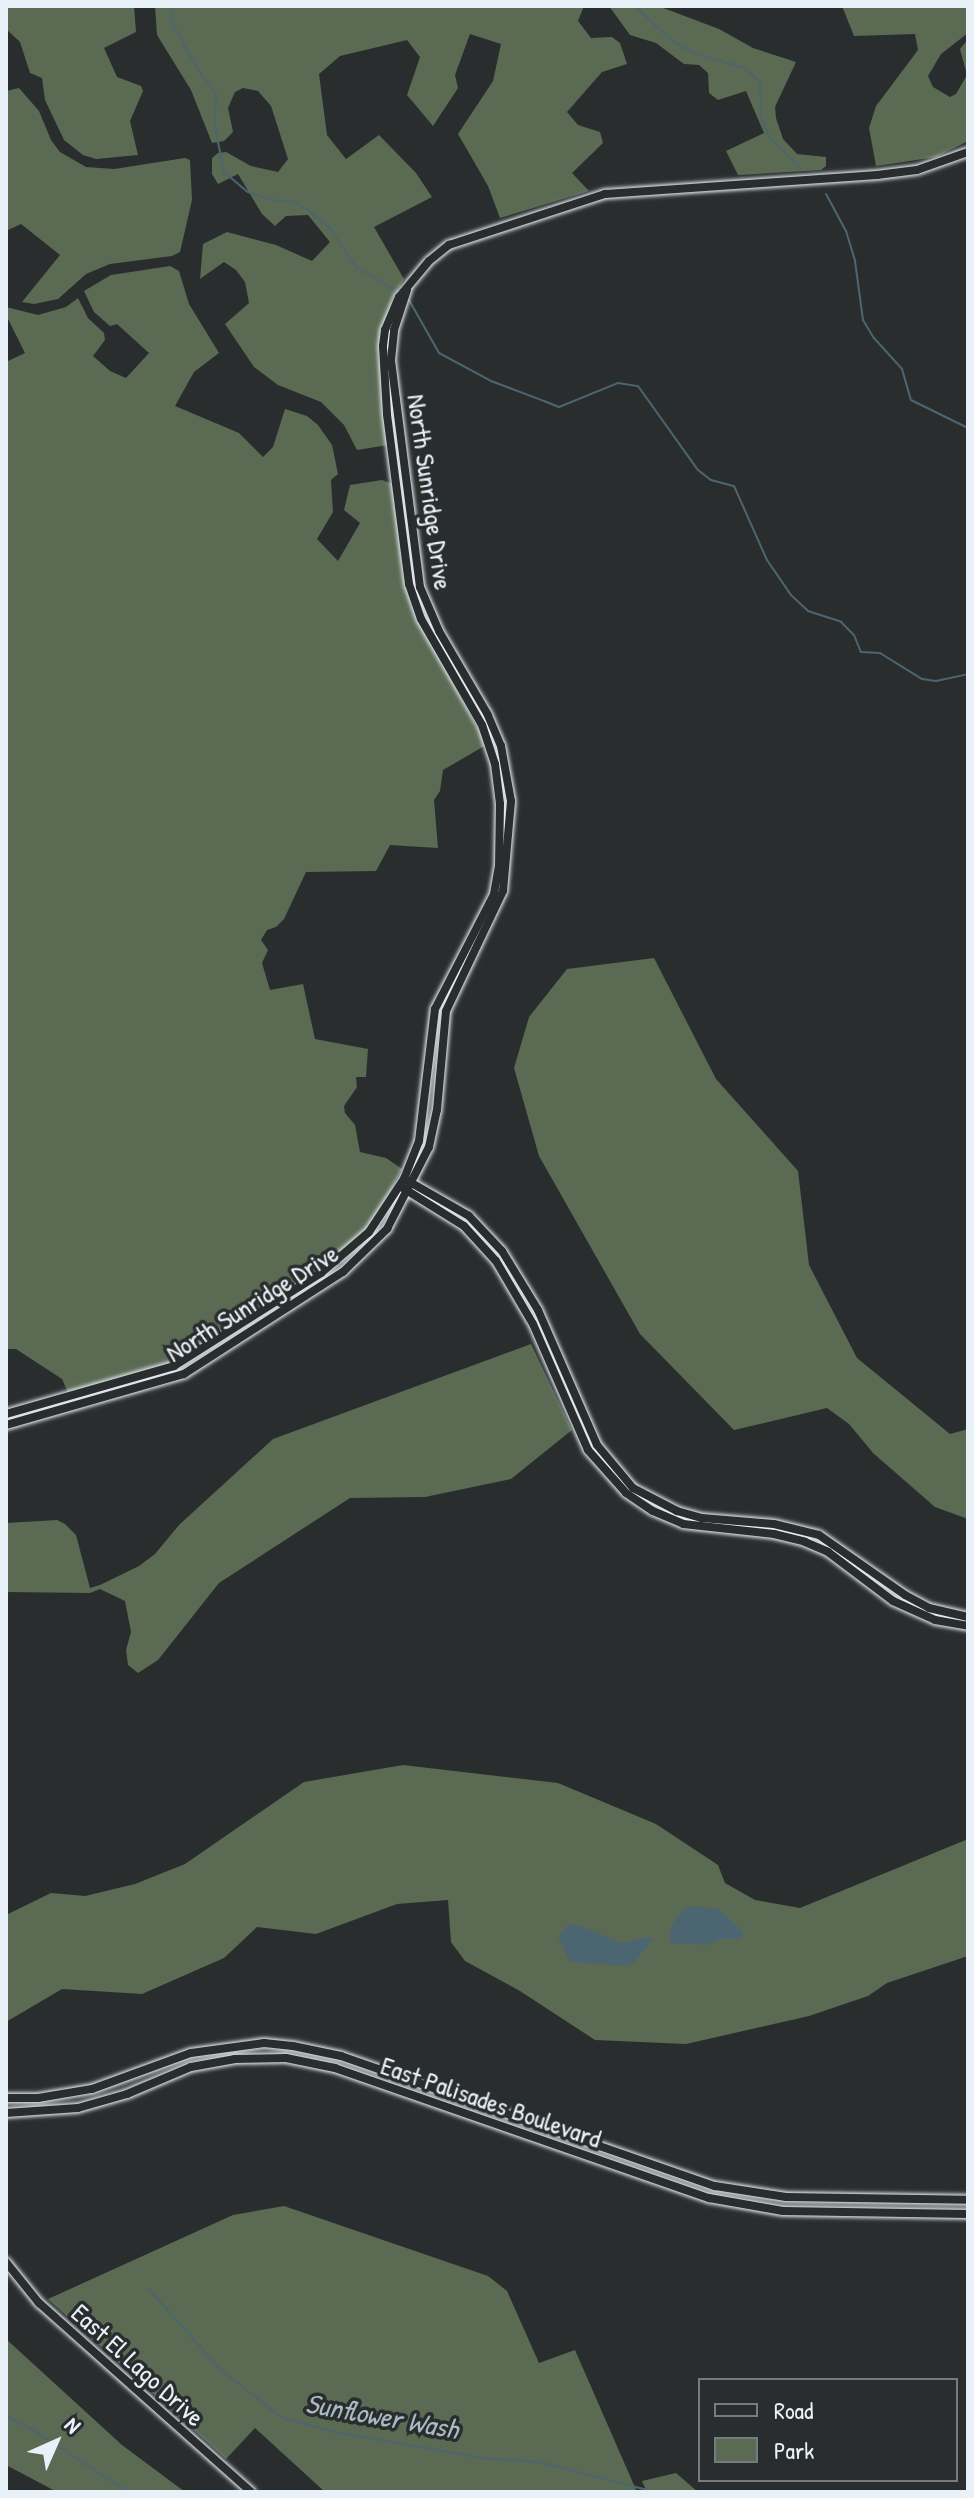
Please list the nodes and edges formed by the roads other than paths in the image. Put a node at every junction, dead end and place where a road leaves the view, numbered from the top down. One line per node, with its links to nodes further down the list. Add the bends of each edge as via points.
1 (968, 152): 2 (street, North Sunridge Drive, via 917,170 877,175 605,194 449,245 399,297 383,346 409,584 421,619 482,725 495,764 500,804 498,880 435,1009 419,1141)
2 (406, 1185): 3 (street, North Sunridge Drive, via 342,1259 191,1358 147,1376); 4 (street, North Sunridge Drive, via 387,1229 359,1259 201,1365 159,1383); 5 (street, via 469,1216 502,1251 538,1310 597,1445 633,1488 702,1518 774,1524 819,1535 919,1603); 6 (street, via 464,1226 496,1261 533,1324 583,1441 626,1493 683,1524 805,1542 828,1552 893,1601 935,1620)
3 (6, 1414)
4 (6, 1425)
5 (968, 1617)
6 (968, 1626)
7 (6, 2098): 9 (street, East Palisades Boulevard, via 75,2093 191,2053 264,2043 293,2046 341,2056 715,2186 786,2197)
8 (6, 2113): 10 (street, East Palisades Boulevard, via 78,2108 191,2067 286,2058 335,2068 709,2198 783,2211)
9 (968, 2200)
10 (968, 2214)
11 (6, 2262): 12 (street, East El Lago Drive, via 39,2303)
12 (251, 2492)

